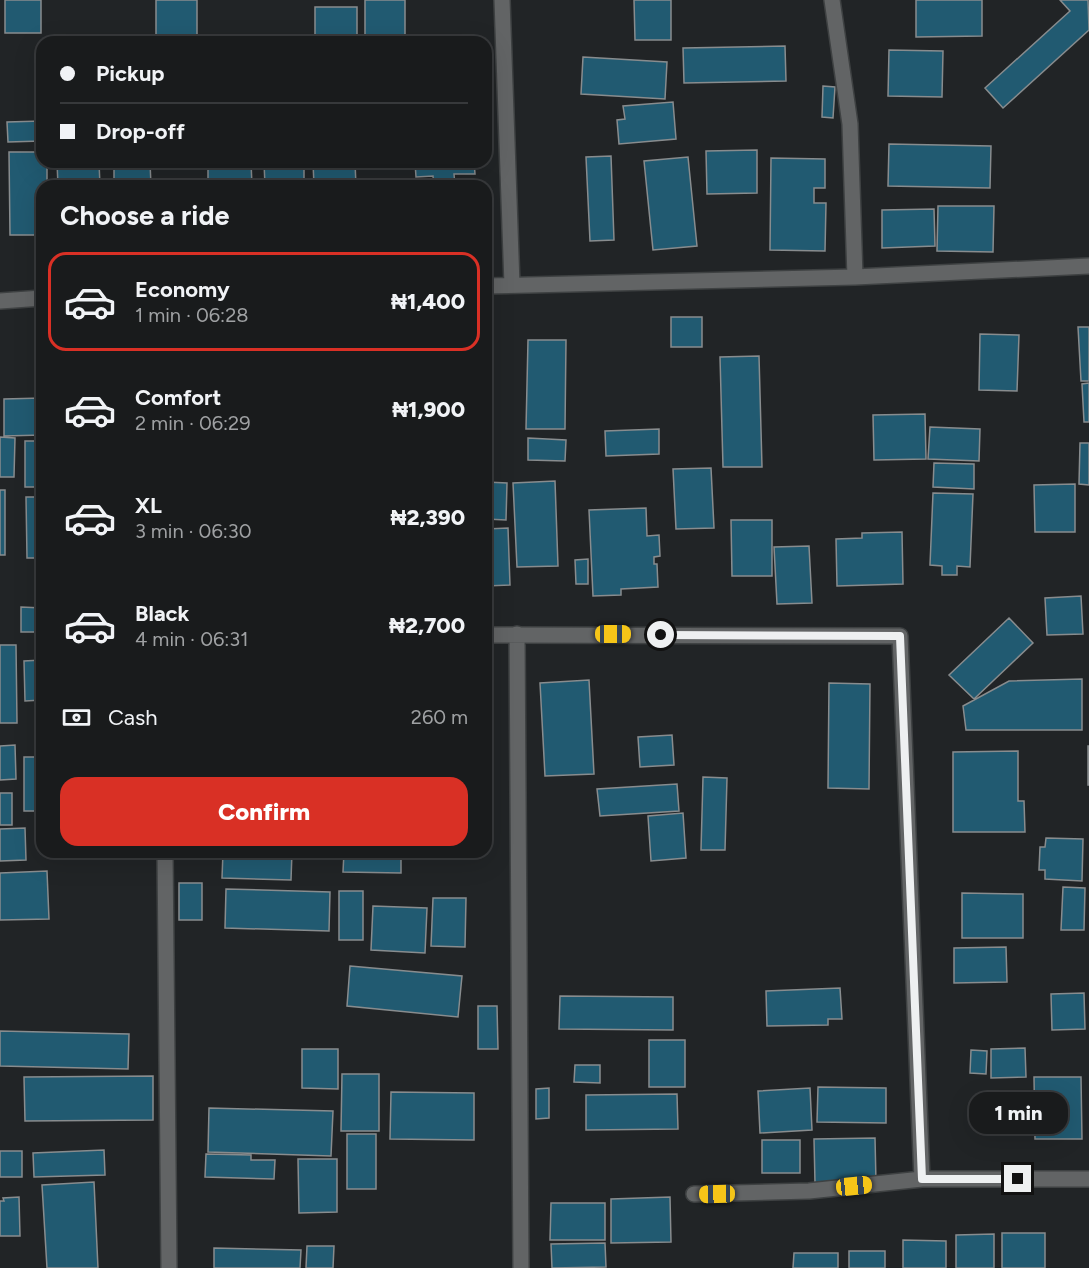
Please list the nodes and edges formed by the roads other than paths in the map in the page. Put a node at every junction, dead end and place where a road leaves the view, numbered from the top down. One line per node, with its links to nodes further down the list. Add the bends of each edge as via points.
1 (502, 0): 5 (street)
2 (832, 0): 4 (street, via 850,124)
3 (1089, 266): 4 (street)
4 (855, 277): 5 (street)
5 (512, 285): 6 (street)
6 (492, 286)
7 (36, 298): 8 (street)
8 (0, 301)
9 (517, 634): 10 (street); 12 (street, via 900,636); 16 (street)
10 (492, 635)
11 (165, 858): 15 (street)
12 (922, 1179): 13 (street); 14 (street, via 809,1191)
13 (1089, 1179)
14 (694, 1194)
15 (169, 1268)
16 (521, 1268)

